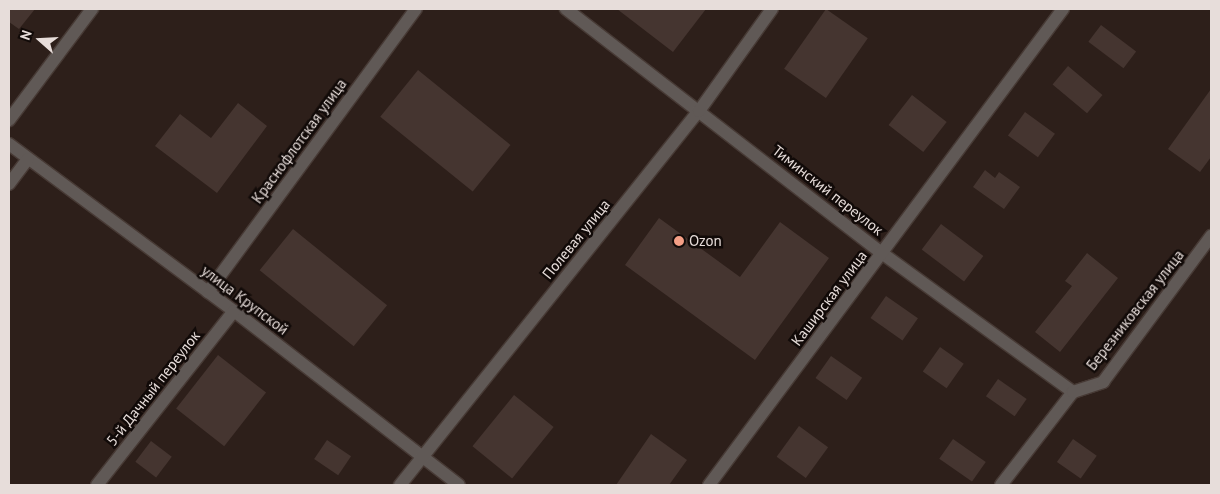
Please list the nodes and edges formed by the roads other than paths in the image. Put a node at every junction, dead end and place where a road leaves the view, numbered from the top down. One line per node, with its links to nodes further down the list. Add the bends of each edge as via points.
1 (92, 9): 7 (street)
2 (416, 9): 13 (street, Краснофлотская улица)
3 (566, 9): 6 (street, Тиминский переулок)
4 (772, 9): 6 (street, Полевая улица)
5 (1063, 9): 12 (street, Каширская улица)
6 (700, 111): 12 (street, Тиминский переулок); 16 (street, Полевая улица)
7 (9, 120)
8 (9, 144): 9 (street, улица Крупской)
9 (28, 160): 10 (street); 13 (street, улица Крупской)
10 (9, 184)
11 (1211, 236): 15 (street, Березниковская улица, via 1104,382)
12 (883, 254): 15 (street, Тиминский переулок); 20 (street, Каширская улица)
13 (208, 292): 14 (street, улица Крупской)
14 (234, 311): 16 (street, улица Крупской); 17 (street, 5-й Дачный переулок)
15 (1073, 392): 21 (street)
16 (423, 457): 18 (street, Полевая улица); 19 (street, улица Крупской)
17 (97, 485)
18 (400, 485)
19 (459, 485)
20 (709, 485)
21 (1001, 485)

